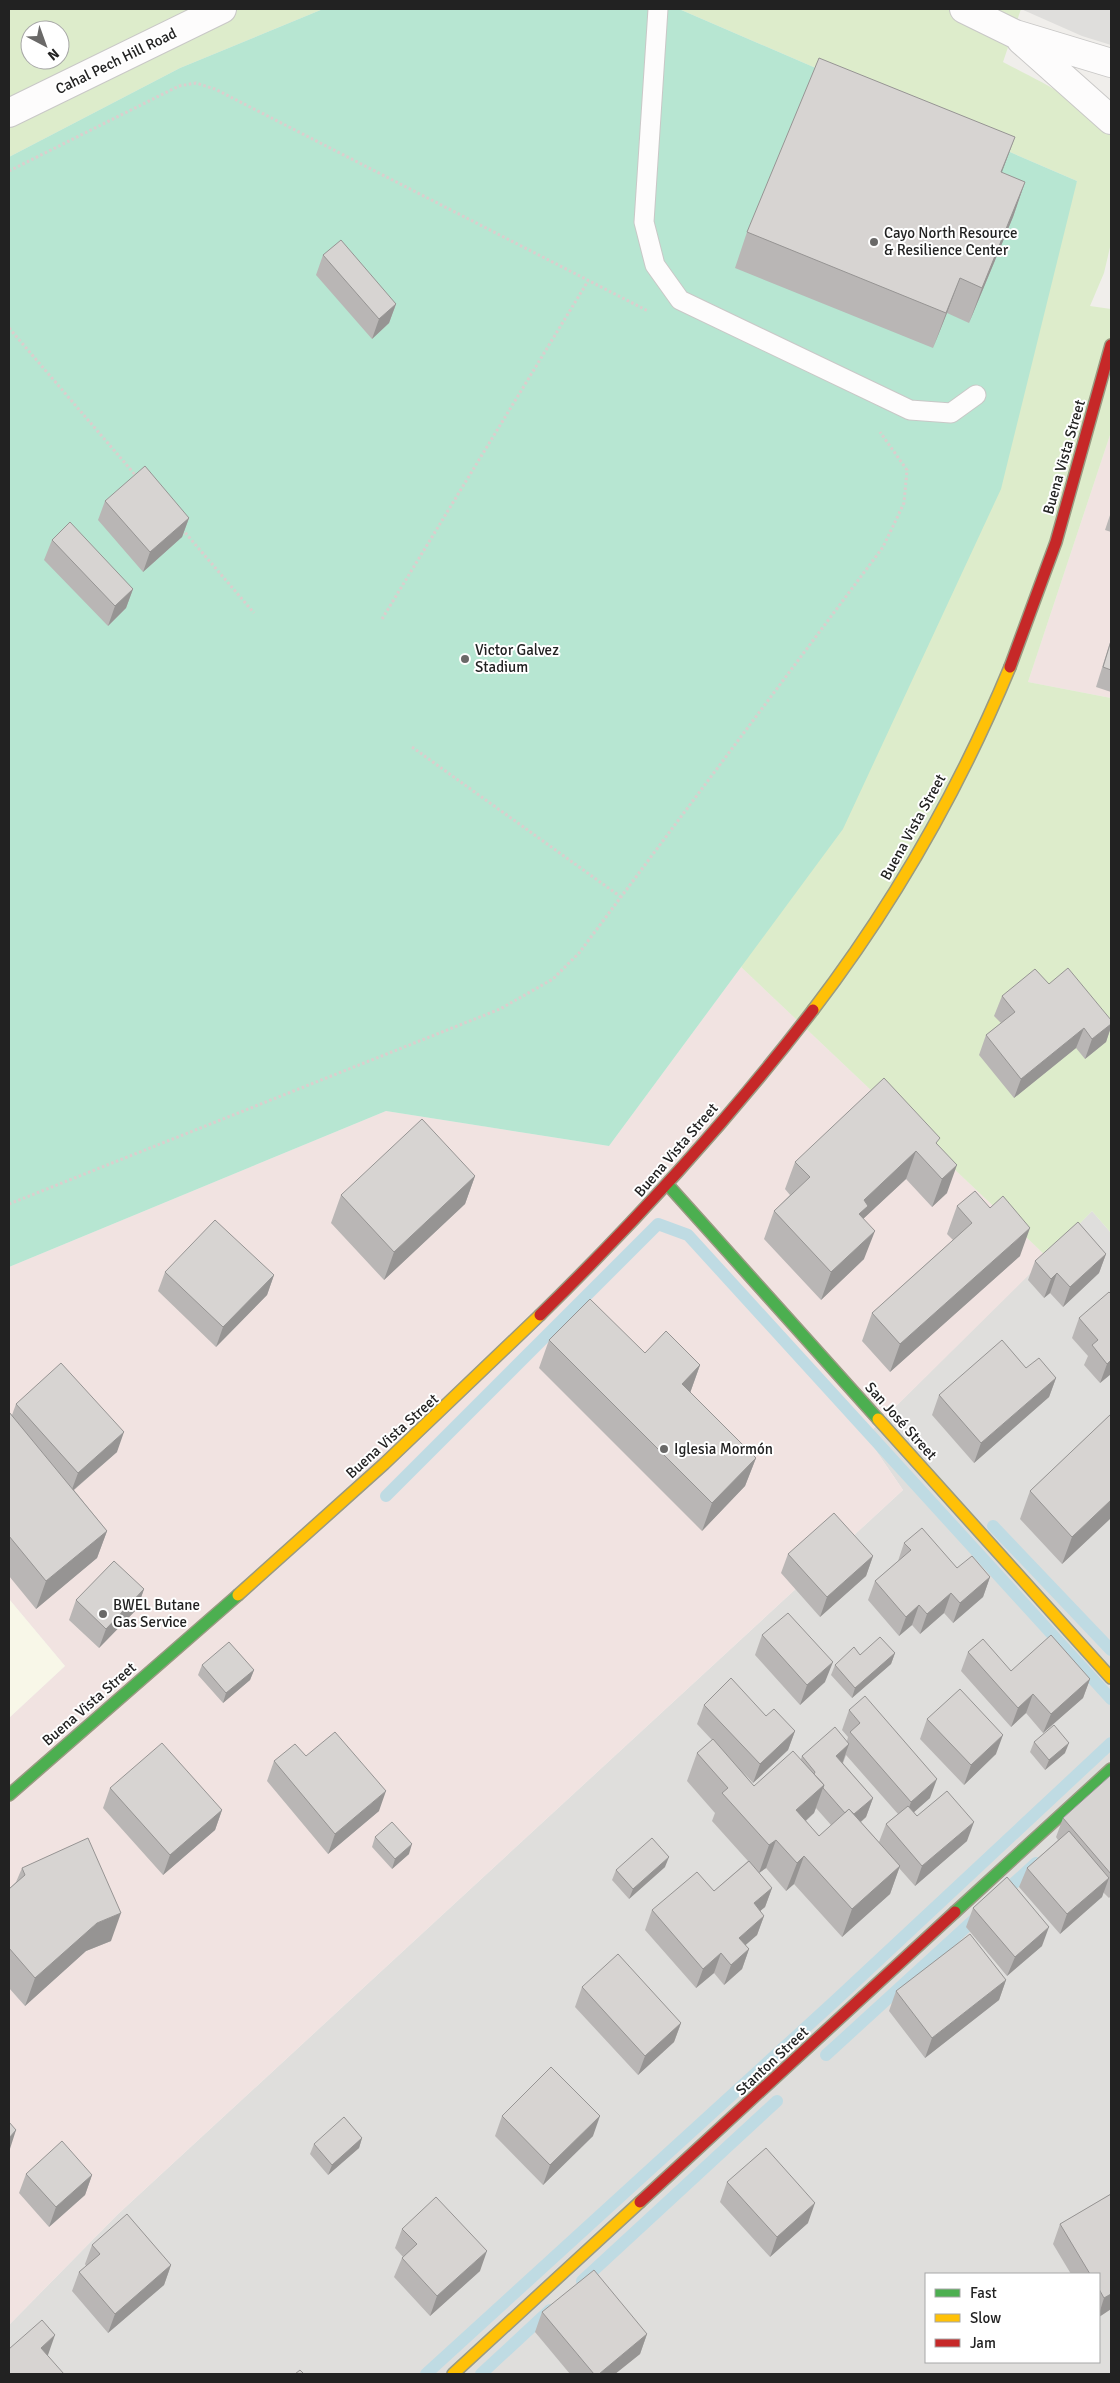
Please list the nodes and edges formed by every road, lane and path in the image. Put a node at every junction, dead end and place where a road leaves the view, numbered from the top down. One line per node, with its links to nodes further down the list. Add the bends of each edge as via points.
1 (222, 9): 6 (street, Cahal Pech Hill Road)
2 (658, 9): 13 (lane, via 644,222 655,265 680,300 910,410 951,413)
3 (964, 9): 4 (street)
4 (1015, 34): 5 (street); 7 (street)
5 (1111, 63)
6 (9, 113)
7 (1111, 120)
8 (9, 171): 9 (path, via 179,86 196,83 215,89)
9 (588, 281): 10 (path); 18 (path)
10 (650, 312)
11 (9, 328): 15 (path)
12 (1111, 346): 21 (main road, Buena Vista Street, via 1049,567 1015,658 923,846 853,958 789,1042)
13 (976, 395)
14 (879, 431): 20 (path, via 907,470 904,503 883,547)
15 (138, 478)
16 (177, 523): 17 (path)
17 (254, 613)
18 (382, 619)
19 (412, 747): 20 (path)
20 (621, 897): 22 (path, via 579,952 553,979 500,1009)
21 (668, 1184): 23 (main road, San José Street); 25 (main road, Buena Vista Street, via 432,1422)
22 (9, 1204)
23 (1111, 1678)
24 (1111, 1770): 26 (main road, Stanton Street)
25 (9, 1795)
26 (453, 2374)

